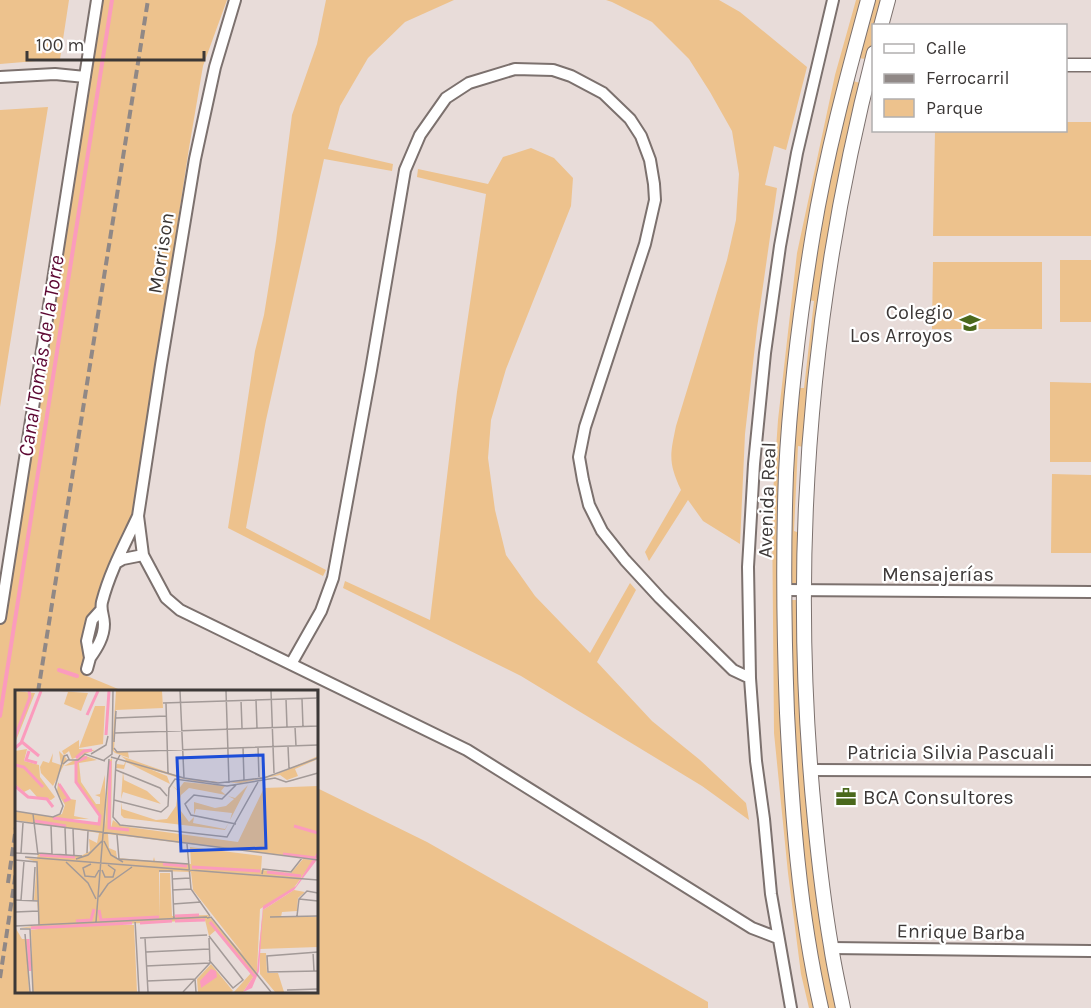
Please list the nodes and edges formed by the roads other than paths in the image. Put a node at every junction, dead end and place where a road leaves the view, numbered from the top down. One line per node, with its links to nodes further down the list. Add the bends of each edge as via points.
1 (97, 0): 12 (street)
2 (235, 0): 13 (street, Morrison, via 195,159)
3 (833, 0): 22 (street, via 797,153 765,353 748,567)
4 (868, 0): 10 (main road, Avenida Real)
5 (888, 0): 6 (main road)
6 (882, 24)
7 (872, 61): 10 (street); 17 (main road, Avenida Real, via 834,233 821,321 808,466)
8 (1091, 64): 9 (street)
9 (1067, 65)
10 (850, 66): 16 (main road, Avenida Real, via 832,135 799,322 786,472)
11 (0, 77): 12 (street)
12 (85, 77): 19 (street)
13 (138, 516): 14 (street, Morrison); 15 (street, Morrison)
14 (143, 555): 15 (street); 21 (street, Morrison, via 166,598 180,610)
15 (116, 563): 20 (street, Morrison, via 101,610 102,637)
16 (784, 590): 17 (street, Mensajerías); 29 (main road, Avenida Real, via 793,814)
17 (804, 591): 18 (street, Mensajerías); 23 (main road, Avenida Real)
18 (1091, 592)
19 (0, 618)
20 (88, 663)
21 (291, 664): 22 (street, via 321,610 333,578 405,170 420,135 446,98 469,83 515,69 553,70 603,93 630,118 650,160 654,184 655,200 645,244 585,427 579,457 589,505 602,531 653,591 733,670); 25 (street, via 467,750 752,928)
22 (750, 678): 25 (street)
23 (811, 770): 24 (street, Patricia Silvia Pascuali); 26 (main road, Avenida Real)
24 (1091, 771)
25 (778, 938): 28 (street)
26 (831, 948): 27 (street, Enrique Barba); 30 (main road, Avenida Real)
27 (1091, 951)
28 (790, 1008)
29 (820, 1008)
30 (843, 1008)

